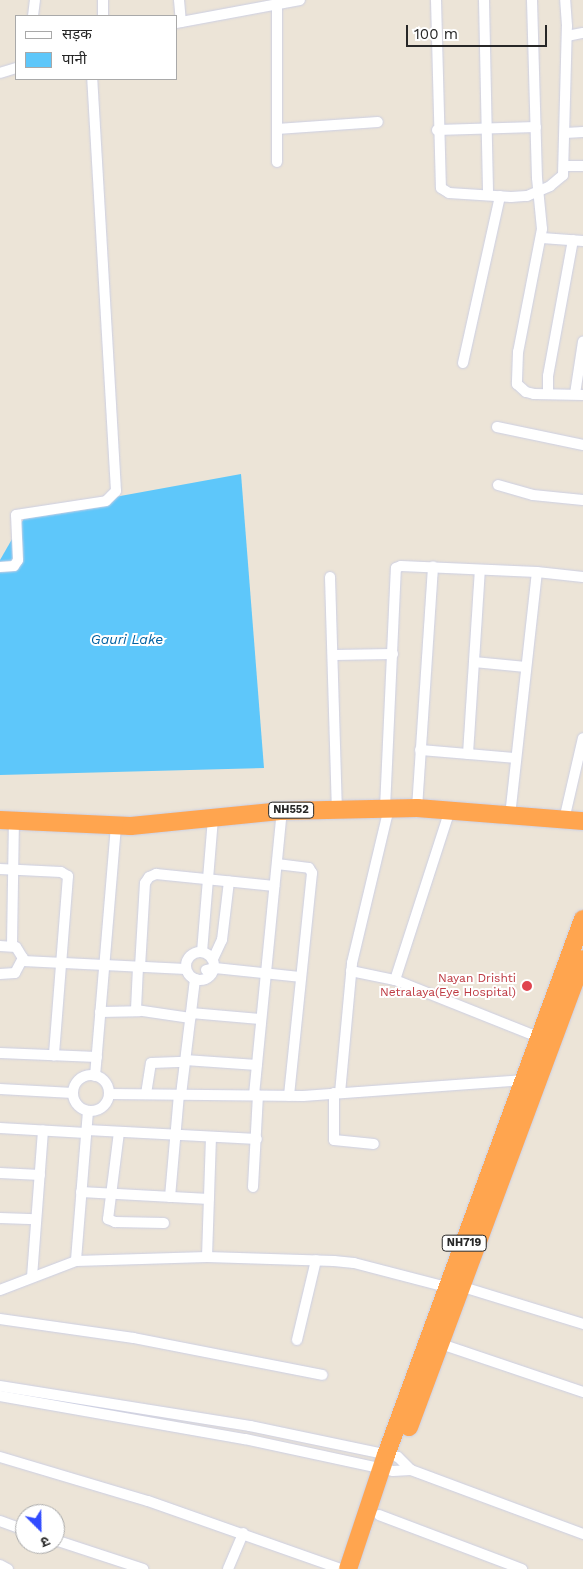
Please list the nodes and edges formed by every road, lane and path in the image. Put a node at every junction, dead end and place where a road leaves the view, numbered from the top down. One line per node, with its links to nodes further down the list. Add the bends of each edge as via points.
1 (36, 0): 10 (street)
2 (103, 0): 11 (street)
3 (179, 0): 12 (street)
4 (300, 0): 9 (street)
5 (436, 0): 22 (street)
6 (484, 0): 21 (street)
7 (532, 0): 19 (street)
8 (565, 0): 14 (street)
9 (277, 5): 12 (street); 20 (street)
10 (32, 15)
11 (102, 15)
12 (178, 23)
13 (583, 33): 14 (street)
14 (567, 36): 24 (street)
15 (15, 68): 16 (street)
16 (0, 73)
17 (92, 80): 42 (street, via 116,490 106,501 16,515 18,560 14,566)
18 (378, 122): 20 (street)
19 (536, 127): 21 (street); 28 (street)
20 (277, 128): 25 (street)
21 (487, 128): 22 (street); 29 (street)
22 (437, 130): 29 (street, via 441,188 449,193)
23 (583, 132): 24 (street)
24 (565, 133): 26 (street)
25 (277, 162)
26 (564, 166): 27 (street); 28 (street, via 557,183)
27 (583, 166)
28 (538, 192): 30 (street, via 520,197); 31 (street)
29 (488, 195): 30 (street)
30 (500, 196): 34 (street)
31 (542, 238): 32 (street); 35 (street, via 516,367 520,389)
32 (578, 241): 35 (street, via 548,376)
33 (583, 342): 36 (street)
34 (462, 363)
35 (548, 394): 36 (street)
36 (579, 395)
37 (497, 428): 38 (street)
38 (583, 445)
39 (498, 485): 40 (street, via 522,493)
40 (583, 500)
41 (433, 567): 43 (street); 47 (street, via 396,568); 52 (street)
42 (0, 568)
43 (480, 570): 44 (street); 49 (street)
44 (537, 572): 46 (street); 50 (street)
45 (330, 577): 48 (street)
46 (583, 577)
47 (393, 654): 48 (street); 55 (street)
48 (334, 655): 57 (street)
49 (474, 662): 50 (street); 53 (street)
50 (526, 667): 54 (street)
51 (583, 738): 63 (street)
52 (420, 750): 53 (street); 56 (street)
53 (468, 754): 54 (street)
54 (515, 758): 60 (street)
55 (387, 808): 56 (highway, NH552); 57 (highway, NH552); 82 (street)
56 (417, 808): 58 (highway, NH552)
57 (337, 809): 59 (highway, NH552)
58 (450, 810): 60 (highway, NH552); 86 (street)
59 (282, 811): 61 (highway, NH552); 66 (street)
60 (510, 816): 63 (highway, NH552)
61 (213, 818): 65 (highway, NH552); 69 (street)
62 (7, 820): 65 (highway, NH552); 68 (street)
63 (564, 820): 64 (highway, NH552)
64 (583, 821)
65 (116, 826): 79 (street)
66 (277, 864): 71 (street); 85 (street, via 309,868 312,873)
67 (0, 869): 68 (street)
68 (14, 870): 73 (street); 78 (street, via 61,872 68,876)
69 (207, 878): 70 (street); 75 (street); 80 (street, via 156,874 146,879)
70 (229, 881): 71 (street); 81 (street, via 222,940)
71 (274, 886): 83 (street)
72 (583, 919): 91 (highway, NH719)
73 (12, 945): 74 (street); 77 (street, via 19,950)
74 (0, 946)
75 (202, 952): 81 (street); 81 (street, via 190,957)
76 (583, 959): 98 (highway, NH719)
77 (23, 961): 78 (street); 84 (street, via 15,973)
78 (63, 963): 79 (street); 93 (street)
79 (104, 965): 80 (street); 88 (street)
80 (139, 967): 81 (street); 87 (street, via 135,1004)
81 (200, 970): 83 (street); 89 (street)
82 (351, 971): 86 (street); 101 (street)
83 (264, 972): 85 (street); 90 (street)
84 (0, 974)
85 (300, 977): 106 (street)
86 (395, 980): 91 (street)
87 (139, 1011): 88 (street); 89 (street)
88 (100, 1012): 94 (street)
89 (190, 1015): 90 (street); 95 (street)
90 (260, 1019): 96 (street)
91 (538, 1037): 98 (highway, NH719)
92 (0, 1053): 93 (street)
93 (54, 1055): 94 (street)
94 (97, 1057): 97 (street)
95 (185, 1061): 96 (street); 103 (street, via 151,1063); 104 (street)
96 (257, 1065): 105 (street)
97 (95, 1076): 100 (street, via 80,1079); 102 (street, via 104,1080)
98 (531, 1080): 101 (street); 130 (highway, NH719)
99 (0, 1089): 100 (street)
100 (73, 1093): 107 (street, via 76,1103)
101 (337, 1093): 106 (street); 115 (street, via 334,1140)
102 (109, 1094): 103 (street); 107 (street, via 103,1107)
103 (146, 1094): 104 (street)
104 (180, 1095): 105 (street); 112 (street)
105 (256, 1095): 106 (street); 114 (street)
106 (289, 1096)
107 (88, 1111): 110 (street)
108 (0, 1128): 109 (street)
109 (43, 1130): 110 (street); 117 (street)
110 (86, 1132): 111 (street); 119 (street)
111 (119, 1132): 112 (street); 120 (street)
112 (175, 1135): 113 (street); 121 (street)
113 (211, 1137): 114 (street); 122 (street)
114 (257, 1139): 118 (street)
115 (374, 1144)
116 (0, 1173): 117 (street)
117 (40, 1175): 124 (street)
118 (253, 1187)
119 (81, 1192): 120 (street); 128 (street)
120 (110, 1193): 121 (street); 125 (street, via 108,1216 111,1221)
121 (170, 1197): 122 (street)
122 (209, 1199): 126 (street)
123 (0, 1218): 124 (street)
124 (36, 1219): 129 (street)
125 (164, 1223)
126 (207, 1257): 127 (street); 128 (street)
127 (316, 1260): 130 (street, via 354,1263); 134 (street)
128 (76, 1261): 129 (street)
129 (32, 1278): 131 (street)
130 (457, 1289): 133 (street); 135 (highway, NH719); 141 (highway, NH719)
131 (0, 1290)
132 (0, 1319): 136 (street, via 134,1338)
133 (583, 1324)
134 (297, 1340)
135 (442, 1344): 138 (street); 141 (highway, NH719)
136 (322, 1375)
137 (0, 1386): 141 (street, via 250,1426)
138 (583, 1392)
139 (0, 1396): 141 (street)
140 (0, 1457): 145 (street)
141 (390, 1463): 142 (highway, NH719); 146 (street); 153 (highway, NH719)
142 (379, 1515): 154 (highway, NH719); 155 (street)
143 (0, 1521): 144 (street)
144 (15, 1526)
145 (243, 1533): 151 (street); 152 (street)
146 (583, 1534)
147 (65, 1543): 150 (street)
148 (0, 1565): 149 (street)
149 (8, 1569)
150 (143, 1569)
151 (228, 1569)
152 (340, 1569)
153 (348, 1569)
154 (360, 1569)
155 (522, 1569)

